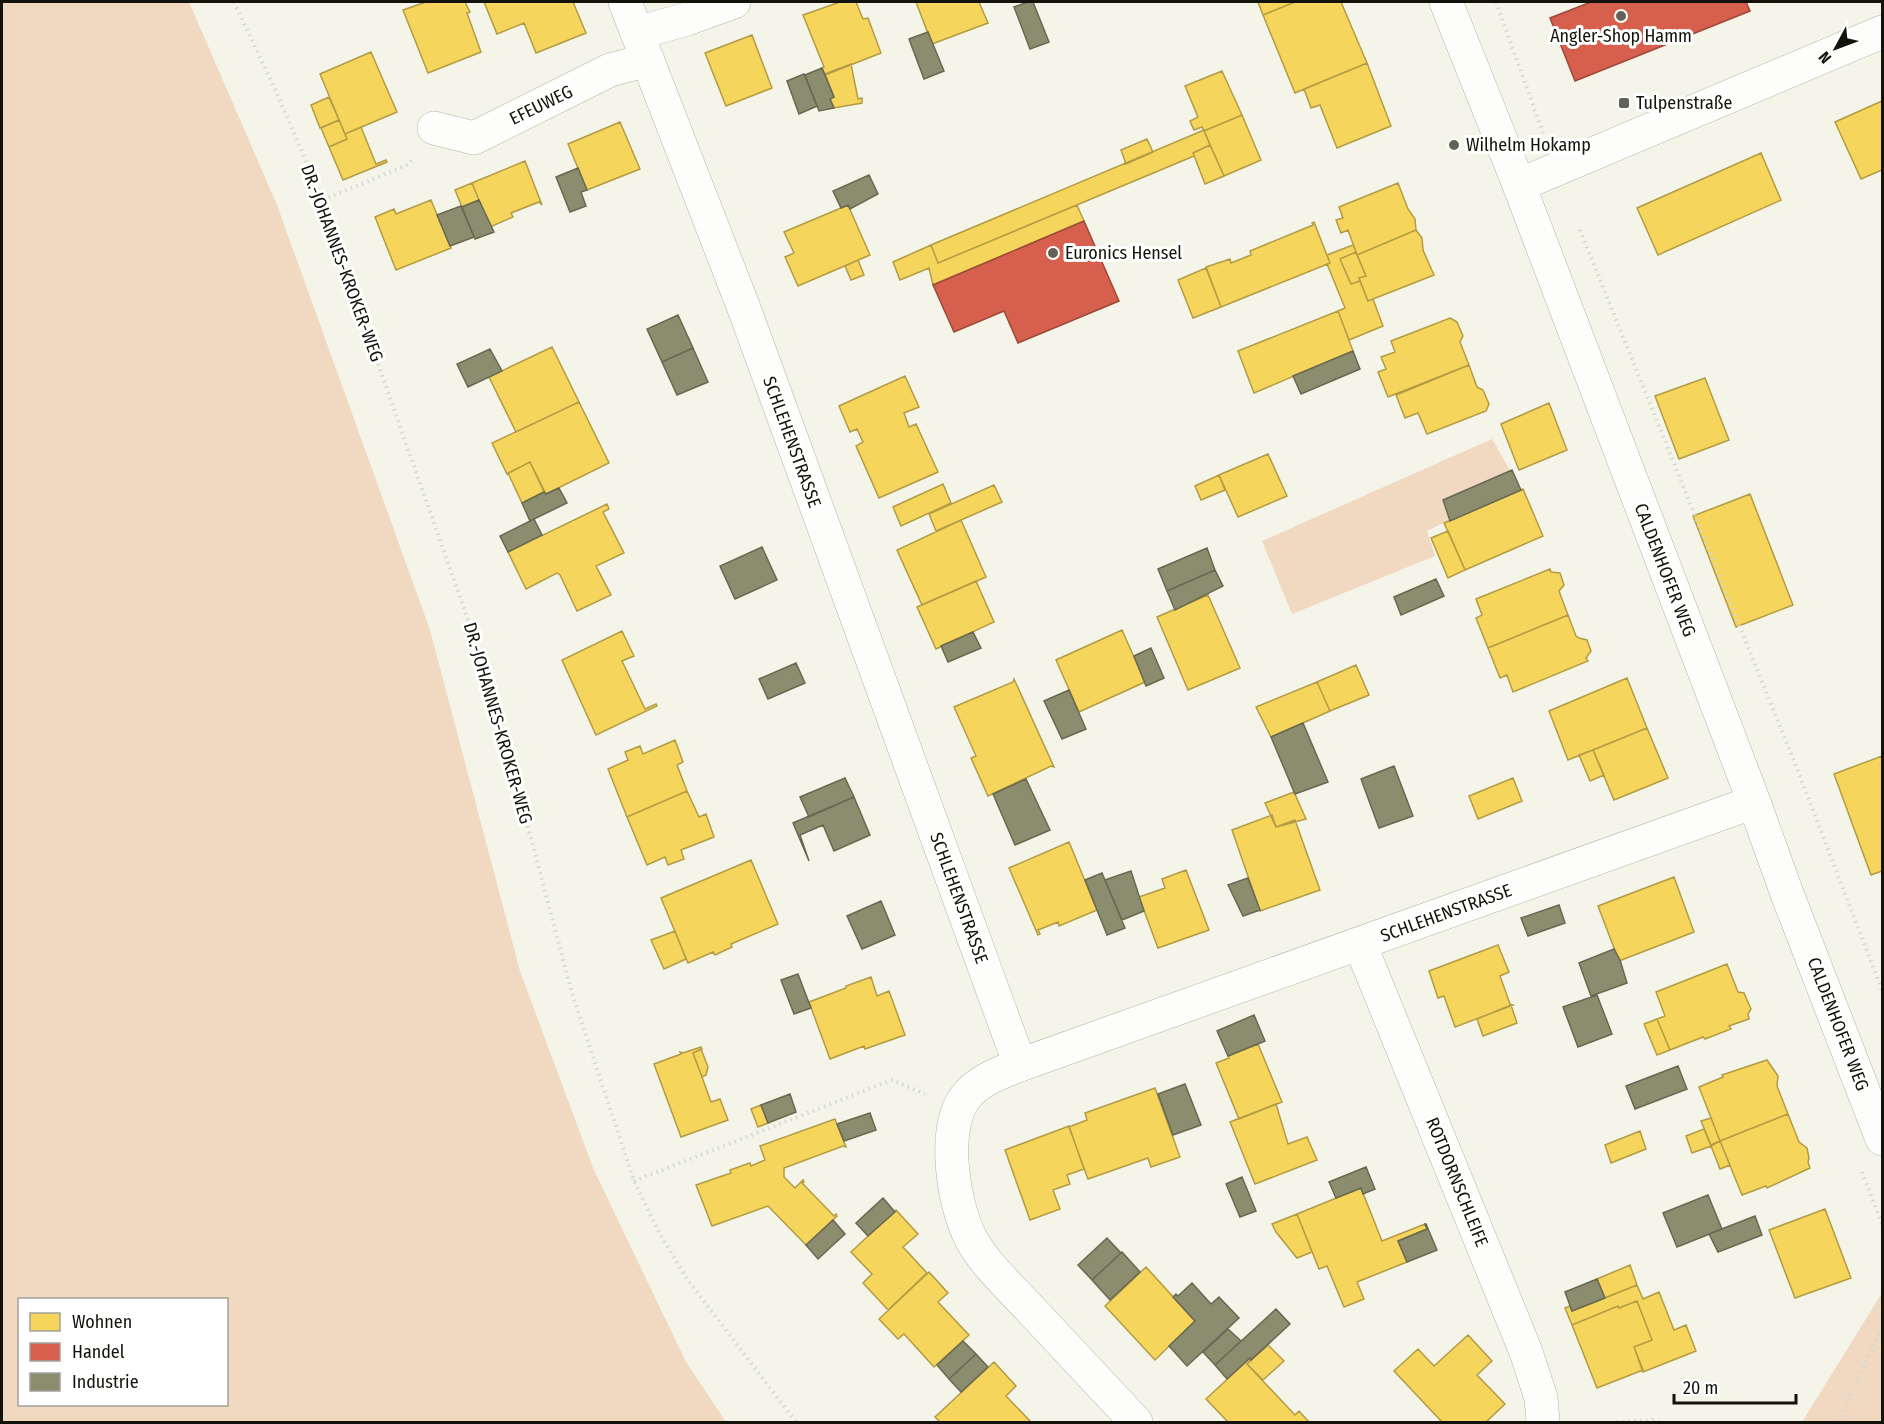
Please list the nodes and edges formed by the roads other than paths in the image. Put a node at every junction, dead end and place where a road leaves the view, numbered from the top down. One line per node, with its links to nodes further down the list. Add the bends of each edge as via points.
1 (625, 2): 5 (street, SCHLEHENSTRASSE)
2 (734, 2): 5 (street, EFEUWEG, via 687,19)
3 (1446, 2): 7 (street, CALDENHOFER WEG)
4 (1882, 32): 7 (street)
5 (643, 46): 6 (street, EFEUWEG, via 610,70 474,138); 10 (street, SCHLEHENSTRASSE, via 745,311)
6 (434, 128)
7 (1518, 185): 8 (street, CALDENHOFER WEG)
8 (1754, 802): 9 (street, SCHLEHENSTRASSE); 11 (street, CALDENHOFER WEG)
9 (1360, 944): 10 (street, SCHLEHENSTRASSE); 13 (street, ROTDORNSCHLEIFE, via 1526,1352)
10 (1020, 1065): 12 (street, via 981,1083 958,1108 953,1176 964,1221 995,1271)
11 (1882, 1139)
12 (1136, 1422)
13 (1543, 1422)

